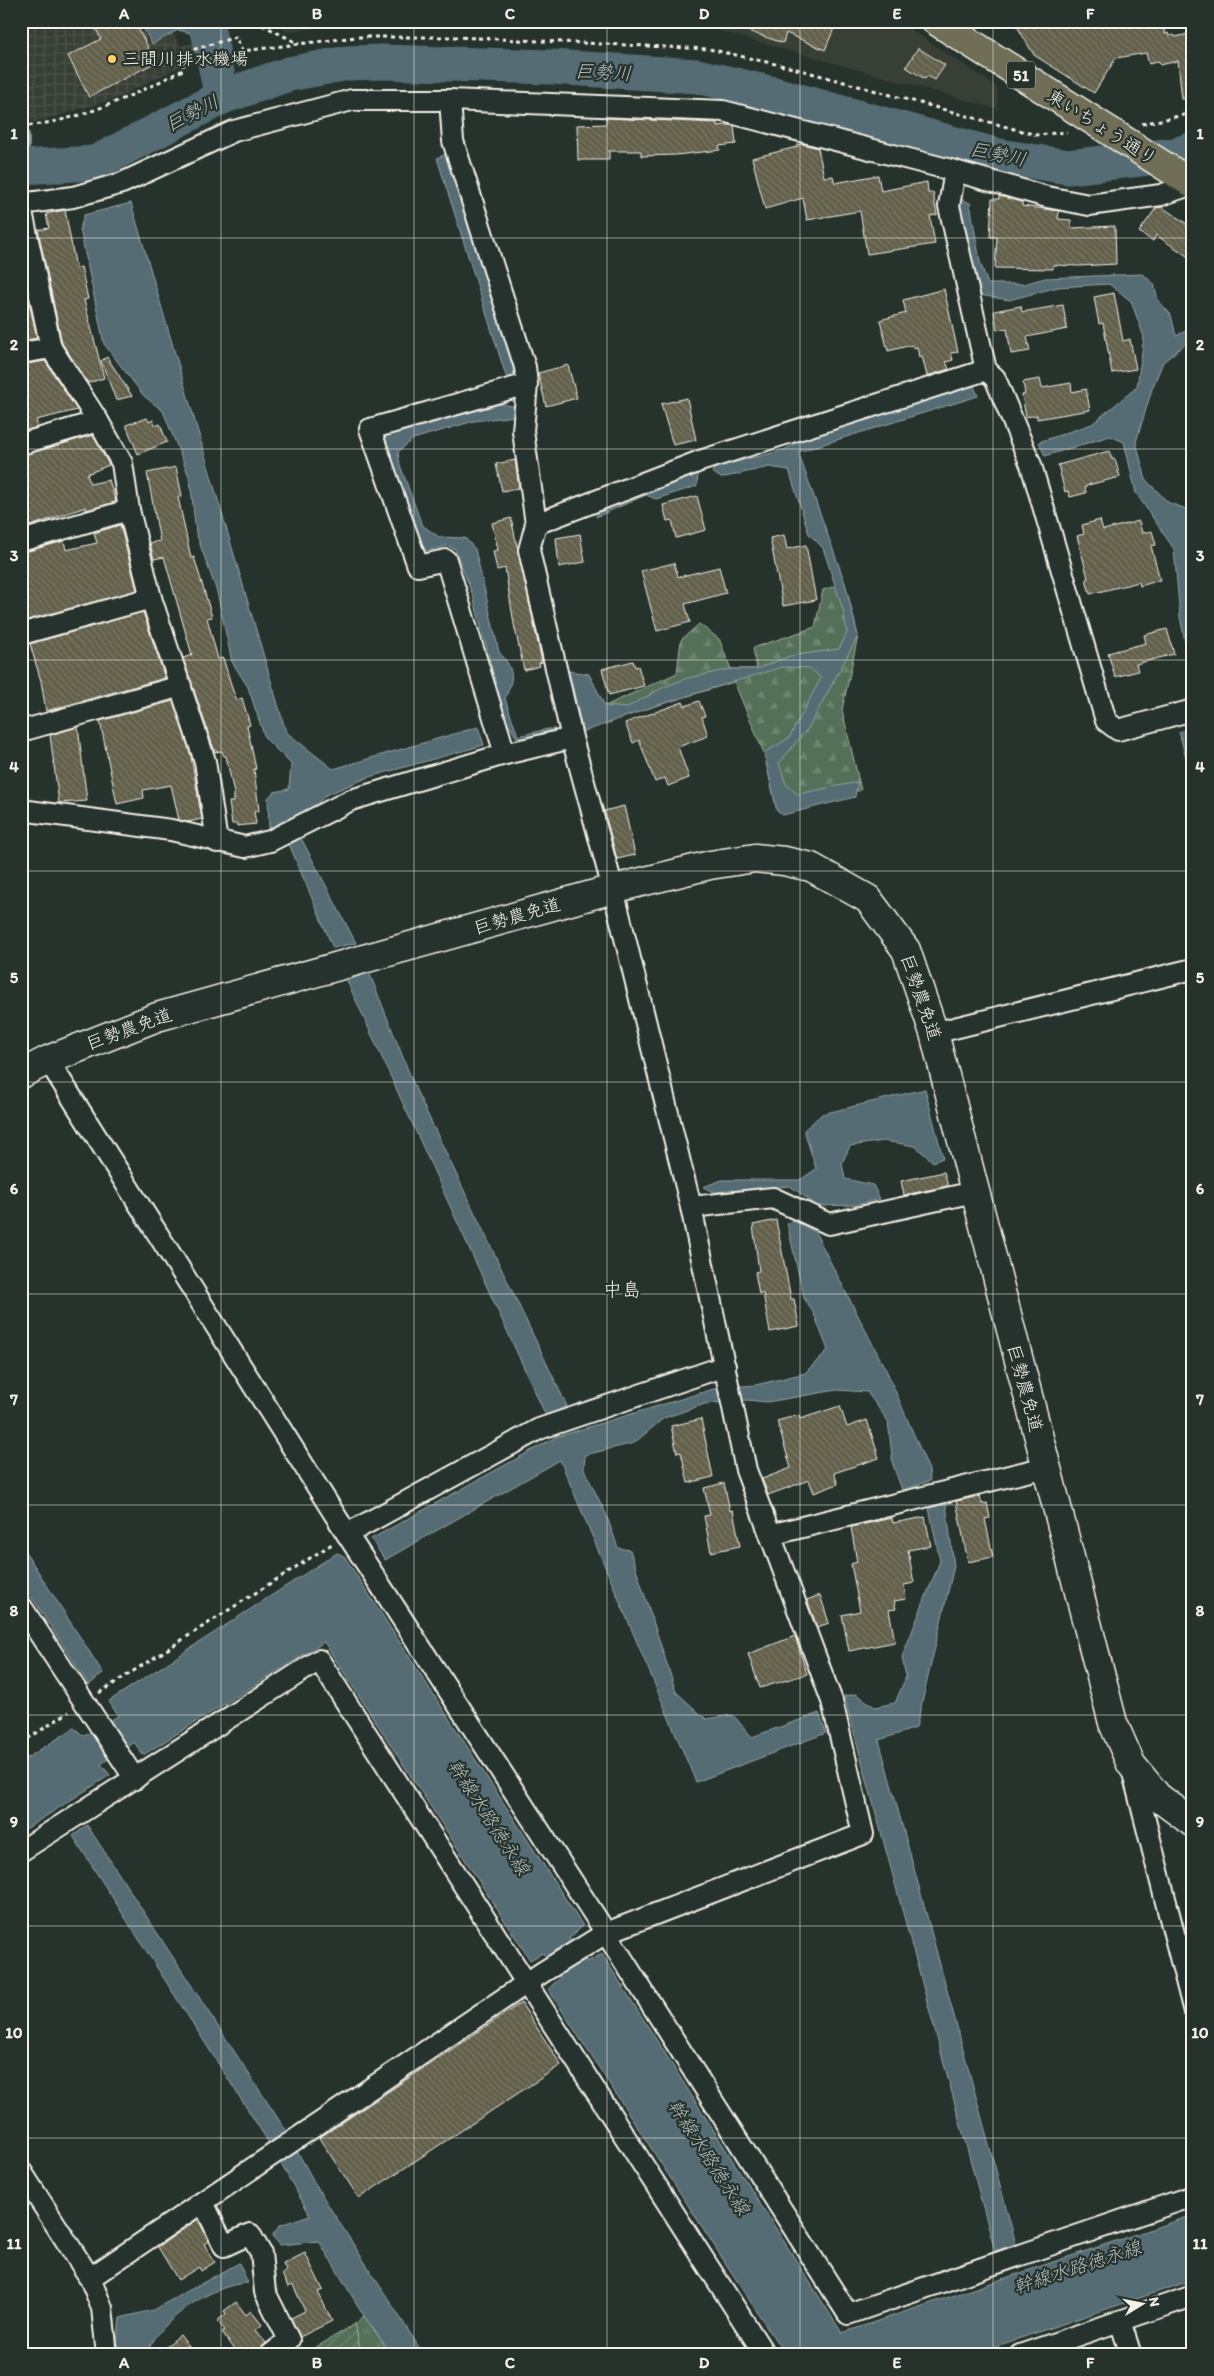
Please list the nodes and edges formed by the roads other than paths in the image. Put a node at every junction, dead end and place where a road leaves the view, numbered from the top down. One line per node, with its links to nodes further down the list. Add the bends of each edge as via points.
1 (948, 24): 4 (main road, 東いちょう通り / 51)
2 (450, 100): 3 (street, via 723,111); 5 (street, via 352,100 234,131 122,182 73,197); 9 (street, via 453,141 525,367)
3 (956, 171): 4 (street, via 1047,197 1090,205 1161,194); 8 (street, via 949,206)
4 (1192, 184)
5 (21, 205): 6 (street)
6 (51, 348): 7 (street); 10 (street)
7 (21, 353)
8 (986, 370): 13 (street, via 700,461); 18 (street, via 995,378 1031,465 1106,721 1118,730)
9 (527, 384): 13 (street, via 523,431); 21 (street, via 370,429 418,566 446,560)
10 (98, 421): 11 (street); 12 (street, via 122,463)
11 (21, 444)
12 (129, 510): 14 (street); 15 (street)
13 (536, 524): 20 (street, via 529,550)
14 (21, 542)
15 (151, 598): 16 (street); 17 (street)
16 (21, 634)
17 (181, 686): 19 (street); 23 (street, via 206,761)
18 (1193, 710)
19 (21, 731)
20 (572, 738): 21 (street); 24 (street)
21 (505, 754): 23 (street, via 351,800 270,841 245,847)
22 (21, 810): 23 (street, via 171,830)
23 (217, 842)
24 (613, 889): 26 (street, 巨勢農免道, via 710,865 755,858 811,867 868,899 906,950); 27 (street, 巨勢農免道, via 157,1017); 30 (street)
25 (1193, 969): 26 (street)
26 (934, 1033): 29 (street, 巨勢農免道)
27 (48, 1060): 28 (street, 巨勢農免道); 33 (street)
28 (21, 1074)
29 (974, 1192): 30 (street, via 829,1224 772,1198); 32 (street, 巨勢農免道)
30 (691, 1207): 31 (street)
31 (726, 1373): 33 (street, via 539,1430); 34 (street, via 746,1470)
32 (1046, 1467): 34 (street); 36 (street, 巨勢農免道, via 1113,1723)
33 (347, 1534): 40 (street)
34 (770, 1535): 40 (street, via 832,1701 864,1834)
35 (21, 1606): 37 (street)
36 (1131, 1764): 38 (street, 巨勢農免道, via 1158,1797); 42 (street)
37 (135, 1779): 39 (street); 41 (street, via 319,1660)
38 (1193, 1823)
39 (21, 1852)
40 (600, 1937): 41 (street); 44 (street, via 848,2314)
41 (536, 1978): 45 (street); 51 (street)
42 (1193, 2008)
43 (21, 2171): 46 (street)
44 (1193, 2196)
45 (203, 2202): 46 (street); 50 (street, via 224,2246 250,2234 261,2253 265,2292 289,2340)
46 (90, 2278): 49 (street, via 102,2308)
47 (1193, 2296): 48 (street)
48 (1120, 2321): 52 (street); 53 (street)
49 (107, 2355)
50 (270, 2355)
51 (765, 2355)
52 (1020, 2355)
53 (1132, 2355)

